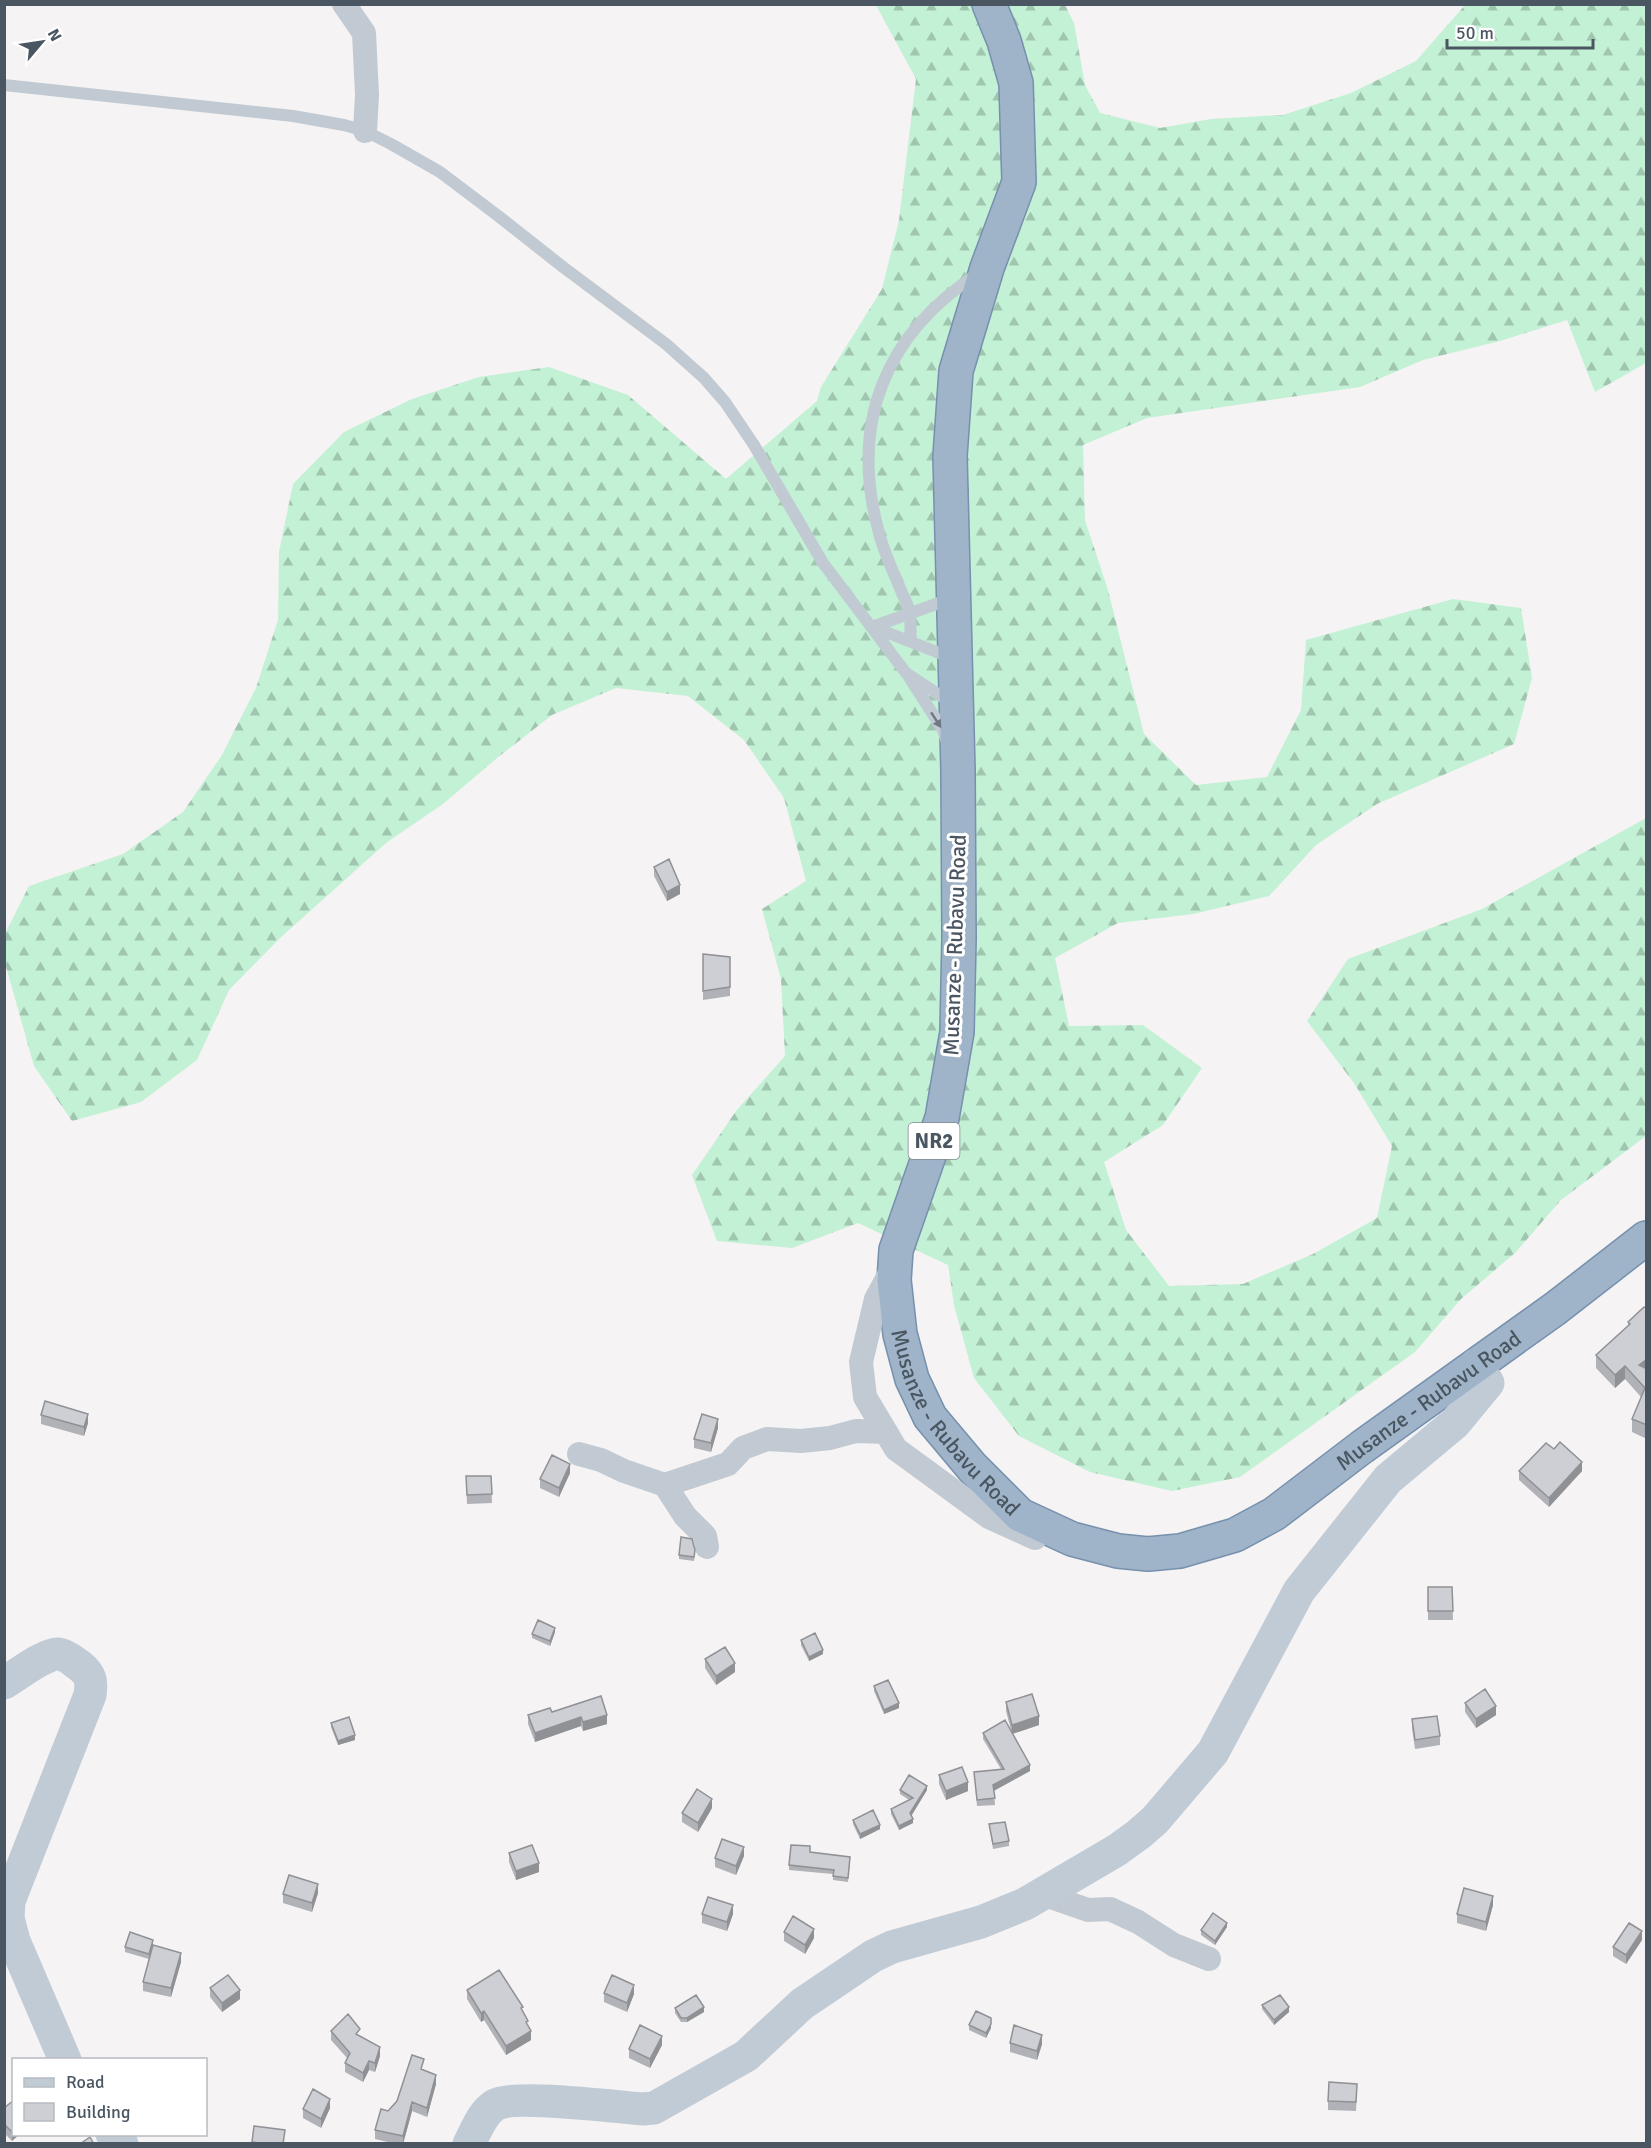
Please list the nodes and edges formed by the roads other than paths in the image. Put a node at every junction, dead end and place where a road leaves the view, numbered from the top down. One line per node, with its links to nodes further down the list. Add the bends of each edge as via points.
1 (344, 4): 4 (street, via 364,33)
2 (989, 4): 5 (highway, Musanze - Rubavu Road / NR2, via 1017,83 1019,182)
3 (4, 86): 4 (lane, via 293,116)
4 (365, 131): 8 (lane, via 440,172 666,344 704,378 754,445 822,563)
5 (987, 268): 6 (highway, Musanze - Rubavu Road / NR2, via 956,371 950,456); 7 (lane, via 955,289 922,319 894,359 878,393 868,434 870,485 879,534)
6 (953, 598): 7 (lane); 10 (highway, Musanze - Rubavu Road / NR2)
7 (910, 612): 8 (lane); 9 (lane)
8 (872, 627): 9 (lane); 11 (lane)
9 (910, 641): 10 (lane)
10 (954, 660): 12 (highway, Musanze - Rubavu Road / NR2)
11 (906, 673): 12 (lane); 13 (lane, one-way to 13, via 943,730)
12 (957, 706): 13 (highway, Musanze - Rubavu Road / NR2)
13 (958, 771): 15 (highway, Musanze - Rubavu Road / NR2, via 957,1032 942,1118 896,1250)
14 (1647, 1238): 16 (highway, Musanze - Rubavu Road / NR2)
15 (895, 1264): 17 (street, via 876,1299 861,1362 865,1397); 21 (highway, Musanze - Rubavu Road / NR2, via 900,1334 912,1379 930,1417 951,1444 1020,1515 1072,1539)
16 (1476, 1365): 21 (highway, Musanze - Rubavu Road / NR2, via 1274,1514 1235,1535 1180,1551); 23 (main road, via 1488,1383 1455,1423 1388,1479 1299,1591 1213,1752 1139,1834)
17 (886, 1432): 19 (street, via 856,1431 801,1441 767,1439 743,1448 728,1464); 21 (street, via 896,1449 989,1517 1049,1545 1100,1554)
18 (579, 1454): 19 (street)
19 (665, 1485): 20 (street, via 685,1516 705,1536)
20 (707, 1547)
21 (1148, 1554)
22 (4, 1683): 25 (main road, via 59,1653 87,1672 91,1680 90,1695 9,1901 8,1918 14,1941)
23 (1042, 1894): 24 (street, via 1088,1910 1110,1909 1174,1945); 26 (main road, via 1000,1915 873,1956 802,2004 746,2056 654,2108 507,2100 486,2112)
24 (1209, 1959)
25 (64, 2058)
26 (469, 2144)

